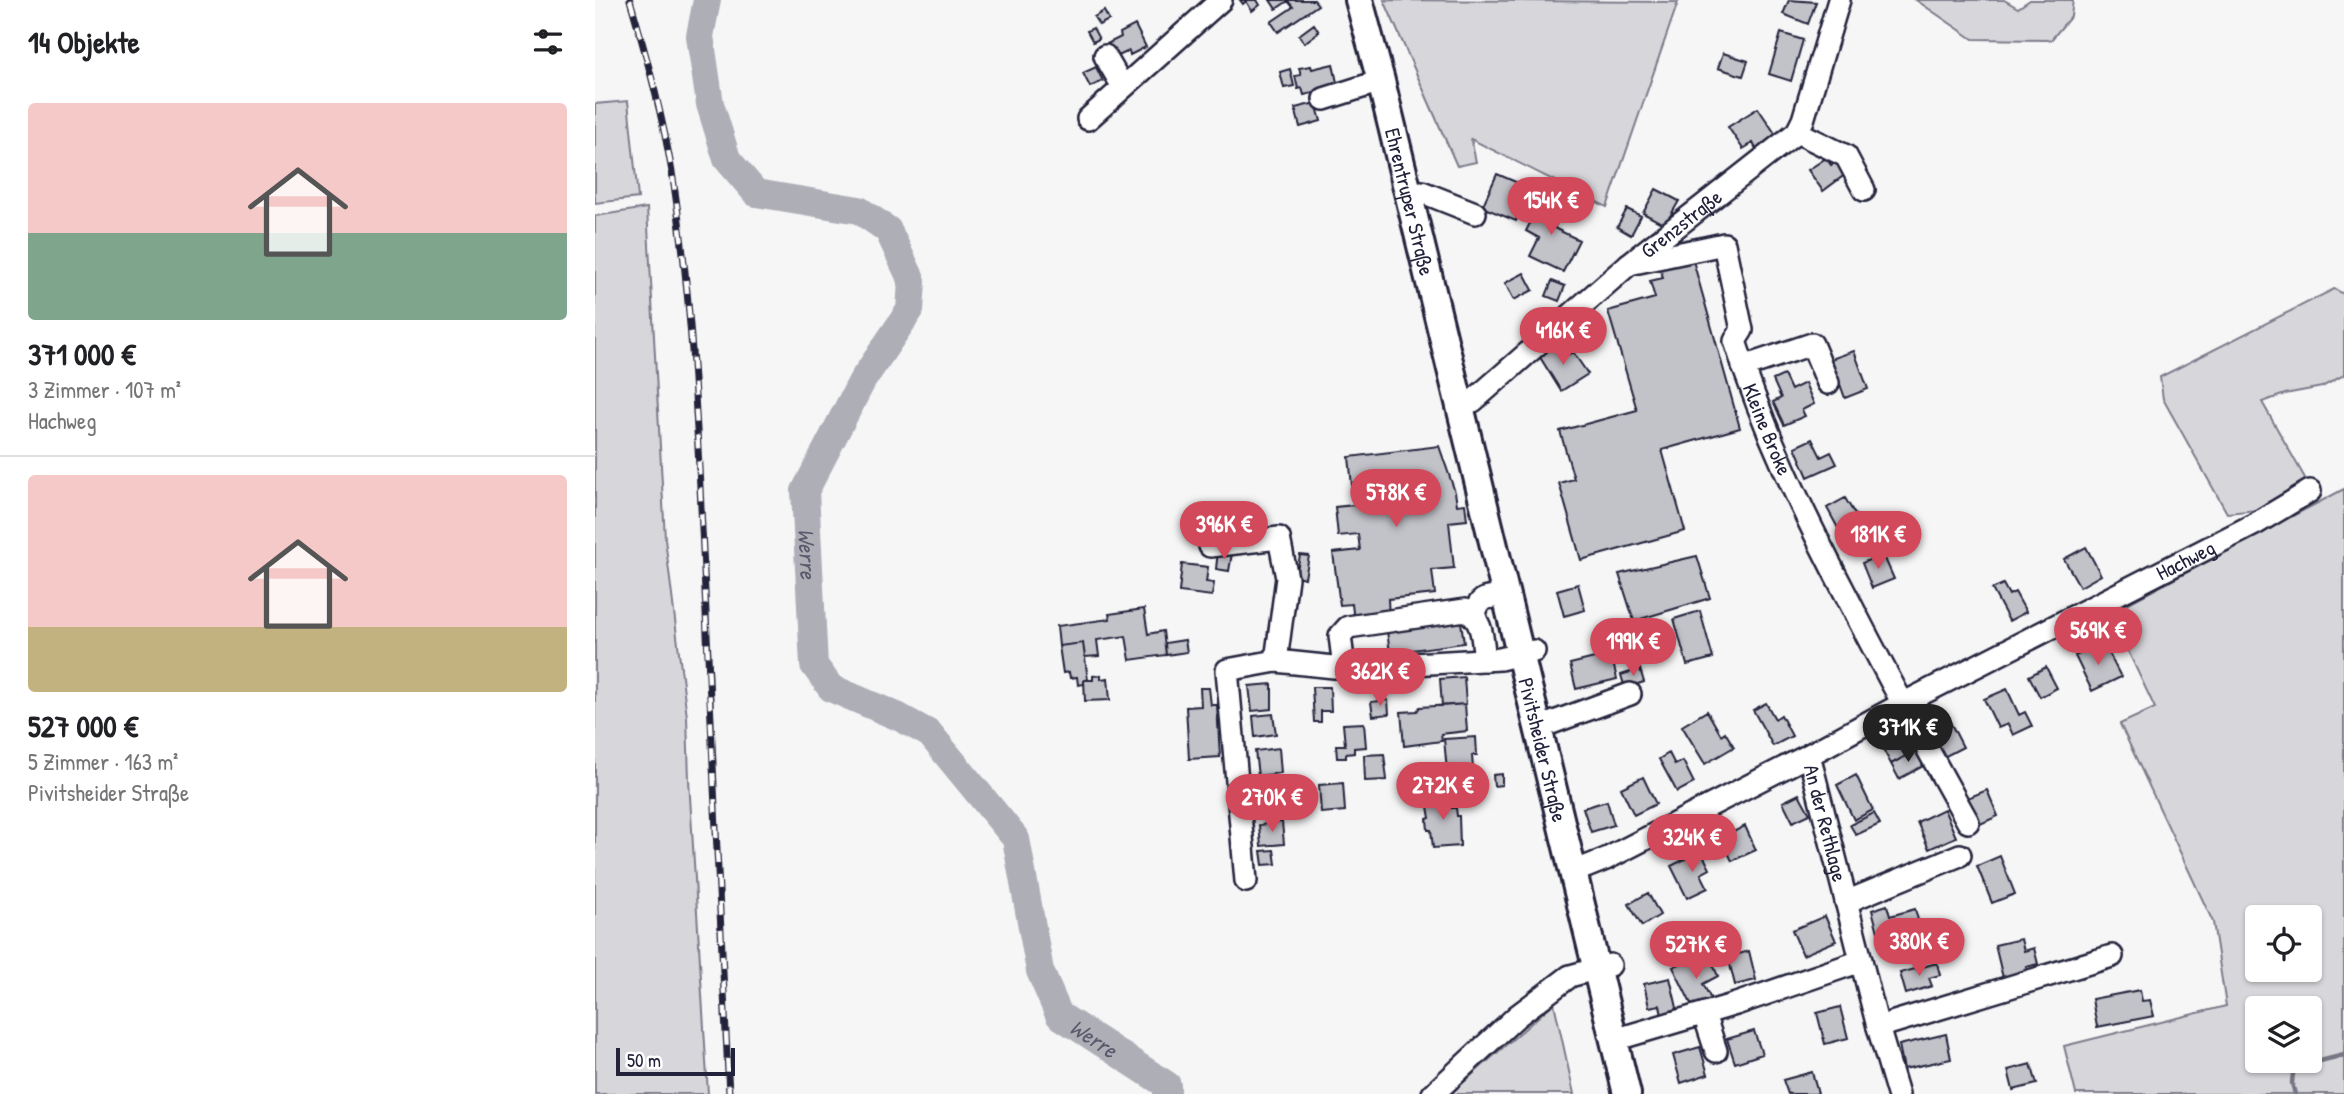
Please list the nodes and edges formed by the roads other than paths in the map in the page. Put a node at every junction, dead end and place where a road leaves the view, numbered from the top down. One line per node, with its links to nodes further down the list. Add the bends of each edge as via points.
1 (1221, 0): 6 (street)
2 (1359, 0): 5 (main road, Ehrentruper Straße)
3 (1839, 0): 9 (street)
4 (1105, 56): 6 (street)
5 (1381, 82): 7 (street); 11 (main road, Ehrentruper Straße)
6 (1123, 87): 8 (street)
7 (1324, 99)
8 (1088, 119)
9 (1797, 132): 10 (street, via 1846,156); 13 (street, Grenzstraße)
10 (1864, 190)
11 (1409, 194): 12 (street, via 1422,192); 16 (main road, Ehrentruper Straße)
12 (1475, 213)
13 (1629, 264): 14 (street, Kleine Broke, via 1724,243 1742,330 1735,341); 16 (street, Grenzstraße, via 1473,401)
14 (1743, 367): 15 (street, via 1812,344); 26 (street, Kleine Broke, via 1795,498)
15 (1828, 383)
16 (1460, 404): 19 (main road, Pivitsheider Straße)
17 (2310, 491): 26 (street, Hachweg, via 2255,524)
18 (1210, 547): 23 (street, via 1279,538 1287,578)
19 (1506, 596): 20 (street, via 1482,599); 21 (main road, Pivitsheider Straße)
20 (1475, 615): 22 (street); 24 (street, via 1465,610 1348,627 1340,636)
21 (1527, 652): 22 (street); 27 (main road, Pivitsheider Straße)
22 (1485, 660): 24 (street)
23 (1276, 661): 24 (street); 32 (street, via 1227,670)
24 (1344, 667)
25 (1630, 694): 27 (street)
26 (1902, 704): 28 (street, Hachweg); 29 (street, Kleine Broke)
27 (1538, 728): 31 (main road, Pivitsheider Straße)
28 (1809, 755): 31 (street, Hachweg, via 1605,859); 33 (street, An der Rethlage)
29 (1968, 821)
30 (1960, 855): 33 (street)
31 (1573, 870): 36 (main road, Pivitsheider Straße)
32 (1247, 881)
33 (1846, 902): 35 (street, An der Rethlage)
34 (2112, 956): 38 (street)
35 (1861, 961): 37 (street); 38 (street, An der Rethlage)
36 (1604, 968): 39 (main road, Pivitsheider Straße); 41 (street, via 1570,975 1517,1016)
37 (1704, 1014): 39 (street); 40 (street)
38 (1878, 1027): 43 (street, An der Rethlage)
39 (1614, 1041): 42 (main road, Pivitsheider Straße)
40 (1716, 1051)
41 (1433, 1094)
42 (1627, 1094)
43 (1898, 1094)

